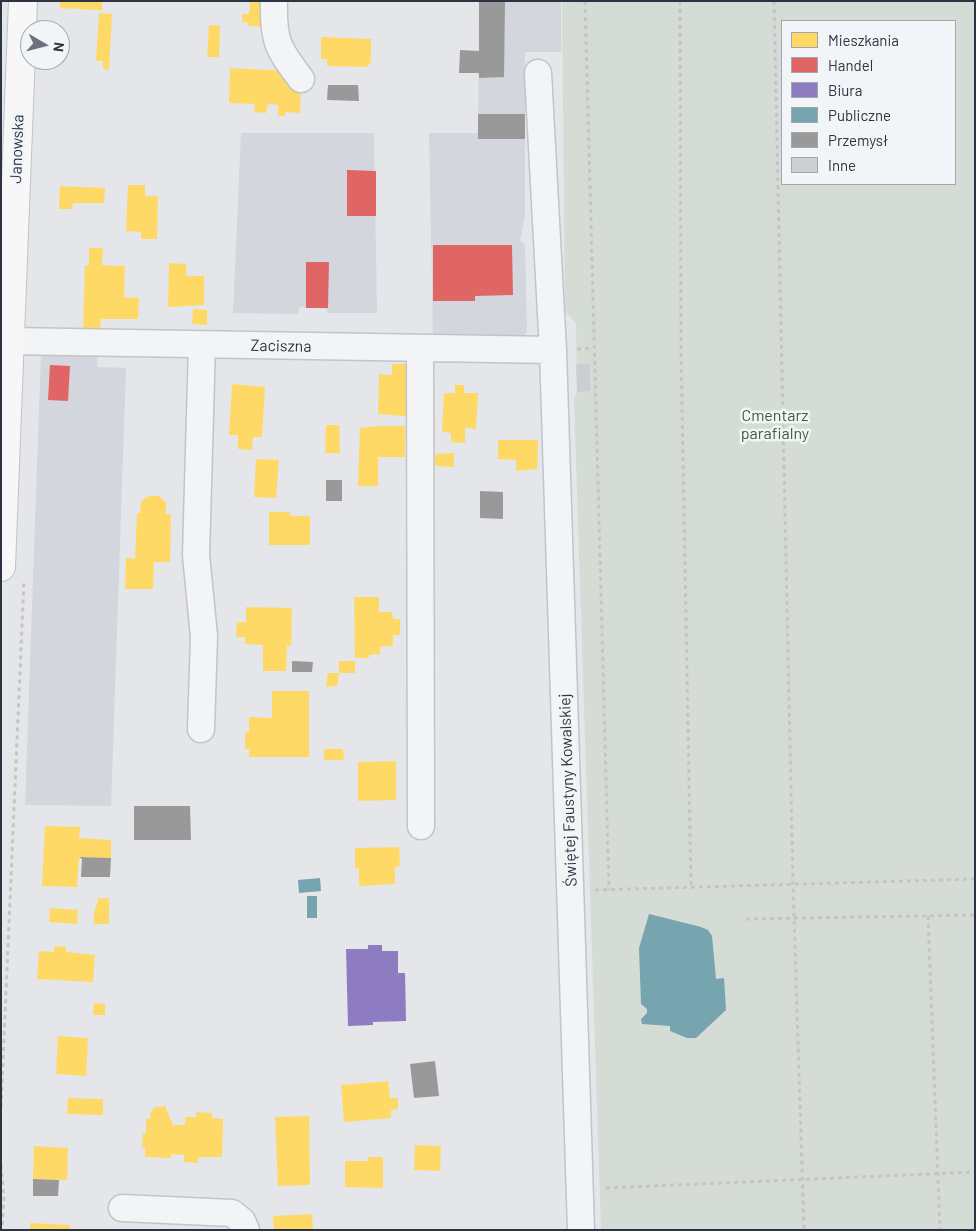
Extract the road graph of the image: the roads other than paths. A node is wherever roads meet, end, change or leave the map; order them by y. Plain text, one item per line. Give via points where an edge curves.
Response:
1 (23, 1) edge
2 (274, 1) edge
3 (538, 73) dead end
4 (301, 79) dead end
5 (7, 246) edge
6 (10, 341) junction
7 (202, 345) junction
8 (420, 348) junction
9 (553, 350) junction
10 (13, 570) edge
11 (202, 729) dead end
12 (420, 826) dead end
13 (122, 1208) dead end
14 (246, 1230) edge
15 (581, 1230) edge

1 - 5 main road, Janowska
2 - 4 street via 273,30 277,44
3 - 9 street, Świętej Faustyny Kowalskiej
5 - 6 main road, Janowska
6 - 7 street, Zaciszna
6 - 10 main road, Janowska
7 - 8 street, Zaciszna
7 - 11 street via 196,555 204,636
8 - 9 street, Zaciszna
8 - 12 street
9 - 15 street, Świętej Faustyny Kowalskiej
13 - 14 street via 232,1213 242,1221

